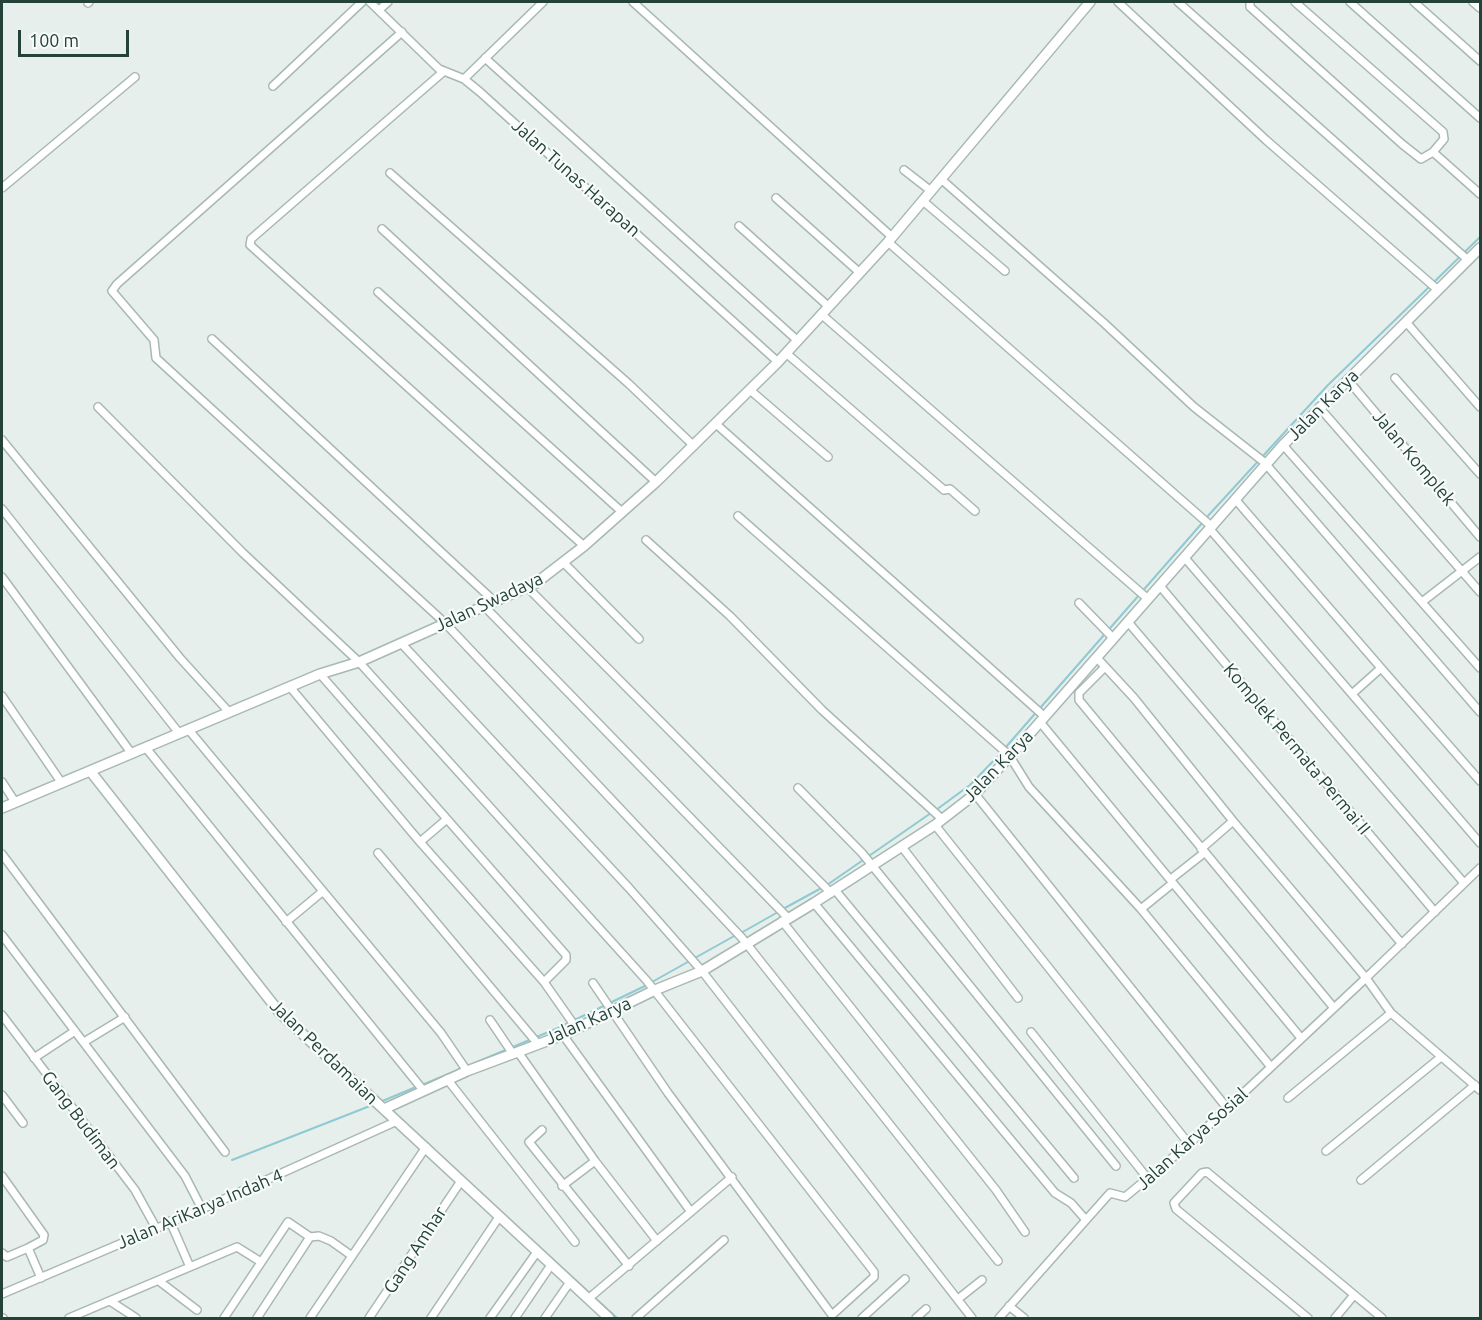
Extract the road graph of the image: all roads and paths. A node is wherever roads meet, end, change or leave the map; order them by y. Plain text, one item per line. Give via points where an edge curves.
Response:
1 (362, 2) edge
2 (370, 2) edge
3 (388, 2) edge
4 (543, 2) edge
5 (633, 2) edge
6 (1090, 2) edge
7 (1118, 2) edge
8 (1178, 2) edge
9 (1250, 2) edge
10 (1295, 2) edge
11 (1350, 2) edge
12 (1414, 2) edge
13 (1473, 2) edge
14 (1480, 8) edge
15 (379, 10) junction
16 (402, 32) junction
17 (486, 58) junction
18 (1480, 61) edge
19 (443, 72) junction
20 (135, 77) dead end
21 (464, 79) junction
22 (273, 86) dead end
23 (1480, 118) edge
24 (1433, 152) junction
25 (904, 170) dead end
26 (390, 174) dead end
27 (941, 179) junction
28 (2, 188) edge
29 (931, 191) junction
30 (1480, 194) edge
31 (776, 198) dead end
32 (922, 201) junction
33 (739, 226) dead end
34 (382, 230) dead end
35 (890, 239) junction
36 (1480, 248) edge
37 (1465, 257) junction
38 (1005, 271) dead end
39 (860, 273) junction
40 (1436, 288) junction
41 (378, 292) dead end
42 (825, 310) junction
43 (1406, 322) junction
44 (212, 339) dead end
45 (798, 341) junction
46 (786, 353) junction
47 (778, 362) junction
48 (1395, 378) dead end
49 (1348, 380) junction
50 (750, 390) junction
51 (98, 407) dead end
52 (1319, 407) junction
53 (1480, 407) edge
54 (716, 424) junction
55 (2, 440) edge
56 (1283, 445) junction
57 (694, 446) junction
58 (828, 457) dead end
59 (1264, 463) junction
60 (1480, 474) edge
61 (657, 482) junction
62 (1235, 499) junction
63 (2, 509) edge
64 (975, 511) dead end
65 (622, 512) junction
66 (738, 516) dead end
67 (1209, 526) junction
68 (1480, 537) edge
69 (646, 540) dead end
70 (584, 546) junction
71 (1480, 557) edge
72 (1185, 558) junction
73 (564, 563) junction
74 (1463, 572) junction
75 (2, 578) edge
76 (1160, 586) junction
77 (527, 587) junction
78 (1480, 592) edge
79 (1146, 598) junction
80 (1422, 602) junction
81 (1079, 603) dead end
82 (490, 604) junction
83 (1128, 622) junction
84 (445, 623) junction
85 (1112, 637) junction
86 (639, 639) dead end
87 (401, 643) junction
88 (1097, 657) junction
89 (358, 662) junction
90 (1105, 666) junction
91 (1381, 668) junction
92 (1480, 668) edge
93 (320, 674) junction
94 (290, 687) junction
95 (1352, 694) junction
96 (2, 696) edge
97 (229, 712) junction
98 (1480, 712) edge
99 (1042, 717) junction
100 (183, 731) junction
101 (146, 748) junction
102 (1006, 752) junction
103 (132, 754) junction
104 (91, 772) junction
105 (1480, 781) edge
106 (2, 782) edge
107 (61, 782) junction
108 (798, 789) dead end
109 (975, 794) junction
110 (15, 802) junction
111 (2, 808) edge
112 (447, 819) junction
113 (939, 820) junction
114 (1233, 821) junction
115 (420, 842) junction
116 (1480, 843) edge
117 (902, 847) junction
118 (1202, 851) junction
119 (378, 853) dead end
120 (2, 854) edge
121 (870, 863) junction
122 (1480, 868) edge
123 (1172, 881) junction
124 (1464, 884) junction
125 (831, 890) junction
126 (322, 892) junction
127 (814, 903) junction
128 (1142, 909) junction
129 (1434, 912) junction
130 (785, 918) junction
131 (286, 922) junction
132 (2, 935) edge
133 (745, 941) junction
134 (1402, 944) junction
135 (700, 968) junction
136 (1366, 978) junction
137 (544, 982) junction
138 (593, 983) dead end
139 (651, 986) junction
140 (1018, 998) dead end
141 (610, 1006) junction
142 (1334, 1008) junction
143 (1391, 1013) junction
144 (2, 1015) edge
145 (125, 1017) junction
146 (490, 1020) dead end
147 (576, 1027) junction
148 (75, 1031) junction
149 (1031, 1032) dead end
150 (563, 1035) junction
151 (1301, 1038) junction
152 (536, 1040) junction
153 (84, 1042) junction
154 (515, 1053) junction
155 (1441, 1057) junction
156 (34, 1058) junction
157 (465, 1067) junction
158 (1271, 1067) junction
159 (447, 1079) junction
160 (421, 1086) junction
161 (1478, 1088) edge
162 (2, 1095) edge
163 (1287, 1098) dead end
164 (386, 1108) junction
165 (1227, 1108) junction
166 (397, 1121) junction
167 (23, 1123) dead end
168 (542, 1130) dead end
169 (1189, 1144) junction
170 (426, 1148) junction
171 (1326, 1151) dead end
172 (225, 1152) dead end
173 (595, 1161) junction
174 (1116, 1166) dead end
175 (2, 1176) edge
176 (732, 1177) junction
177 (1074, 1178) dead end
178 (1148, 1179) junction
179 (1361, 1180) dead end
180 (460, 1181) junction
181 (562, 1186) junction
182 (202, 1209) junction
183 (691, 1212) junction
184 (499, 1217) junction
185 (1086, 1220) junction
186 (171, 1221) junction
187 (156, 1228) junction
188 (1025, 1232) dead end
189 (310, 1237) junction
190 (724, 1240) dead end
191 (657, 1241) junction
192 (575, 1242) dead end
193 (28, 1248) junction
194 (537, 1252) junction
195 (2, 1253) edge
196 (352, 1256) junction
197 (998, 1261) dead end
198 (261, 1262) junction
199 (551, 1265) junction
200 (629, 1266) junction
201 (190, 1267) junction
202 (41, 1278) junction
203 (905, 1279) dead end
204 (982, 1280) dead end
205 (159, 1281) junction
206 (570, 1282) junction
207 (2, 1294) edge
208 (1354, 1295) junction
209 (588, 1299) junction
210 (958, 1299) junction
211 (110, 1301) junction
212 (1009, 1306) junction
213 (196, 1310) dead end
214 (926, 1310) dead end
215 (834, 1317) edge
216 (968, 1317) edge
217 (69, 1318) edge
218 (136, 1318) edge
219 (224, 1318) edge
220 (257, 1318) edge
221 (309, 1318) edge
222 (369, 1318) edge
223 (431, 1318) edge
224 (490, 1318) edge
225 (515, 1318) edge
226 (545, 1318) edge
227 (609, 1318) edge
228 (636, 1318) edge
229 (862, 1318) edge
230 (916, 1318) edge
231 (999, 1318) edge
232 (1024, 1318) edge
233 (1308, 1318) edge
234 (1335, 1318) edge
235 (1382, 1318) edge

1 - 22 street
2 - 15 street, Jalan Tunas Harapan
3 - 15 street
4 - 17 street
5 - 35 street
6 - 27 street, Jalan Swadaya
7 - 40 street via 1266,140
8 - 37 street
9 - 24 street via 1250,7 1402,144 1421,159
10 - 24 street via 1443,132 1444,139
11 - 23 street
12 - 18 street
13 - 14 street
15 - 16 street, Jalan Tunas Harapan
16 - 19 street, Jalan Tunas Harapan
16 - 84 street via 111,290 154,340 156,358
17 - 21 street
17 - 45 street
19 - 21 street, Jalan Tunas Harapan
19 - 70 street via 251,239 250,245
20 - 28 street
21 - 47 street, Jalan Tunas Harapan
24 - 30 street
25 - 29 street
26 - 57 street
27 - 29 street, Jalan Swadaya
27 - 59 street via 1194,407
29 - 32 street, Jalan Swadaya
31 - 39 street
32 - 35 street, Jalan Swadaya
32 - 38 street
33 - 42 street
34 - 61 street
35 - 39 street, Jalan Swadaya
35 - 67 street
36 - 37 street, Jalan Karya
37 - 40 street, Jalan Karya
39 - 42 street, Jalan Swadaya
40 - 43 street, Jalan Karya
41 - 65 street
42 - 45 street, Jalan Swadaya
42 - 79 street
43 - 49 street, Jalan Karya
43 - 53 street
44 - 82 street
45 - 46 street, Jalan Swadaya
46 - 47 street, Jalan Swadaya
46 - 64 street via 912,464 944,490 952,490
47 - 50 street, Jalan Swadaya
48 - 60 street
49 - 52 street, Jalan Karya
49 - 68 street, Jalan Komplek
50 - 54 street, Jalan Swadaya
50 - 58 street
51 - 89 street
52 - 56 street, Jalan Karya
52 - 74 street
54 - 57 street, Jalan Swadaya
54 - 99 street via 1035,706
55 - 97 street via 180,658
56 - 59 street, Jalan Karya
56 - 80 street
57 - 61 street, Jalan Swadaya
59 - 62 street, Jalan Karya
59 - 98 street
61 - 65 street, Jalan Swadaya
62 - 67 street, Jalan Karya
62 - 91 street
63 - 100 street
65 - 70 street, Jalan Swadaya
66 - 102 street
67 - 72 street, Jalan Karya
67 - 95 street
69 - 113 street via 730,616 822,710
70 - 73 street, Jalan Swadaya
71 - 74 street
72 - 76 street, Jalan Karya
72 - 124 street
73 - 77 street, Jalan Swadaya
73 - 86 street
74 - 78 street
74 - 80 street
75 - 103 street
76 - 79 street, Jalan Karya
76 - 129 street, Komplek Permata Permai II
77 - 82 street, Jalan Swadaya
77 - 125 street
79 - 83 street, Jalan Karya
80 - 92 street
81 - 85 street
82 - 84 street, Jalan Swadaya
82 - 130 street
83 - 85 street, Jalan Karya
83 - 134 street
84 - 87 street, Jalan Swadaya
84 - 133 street
85 - 88 street, Jalan Karya
87 - 89 street, Jalan Swadaya
87 - 135 street
88 - 90 street
88 - 99 street, Jalan Karya
89 - 93 street, Jalan Swadaya
89 - 139 street
90 - 114 street
90 - 118 street via 1079,693 1078,700
91 - 95 street
91 - 105 street
93 - 94 street, Jalan Swadaya
93 - 112 street
94 - 97 street, Jalan Swadaya
94 - 115 street
95 - 116 street
96 - 107 street
97 - 100 street, Jalan Swadaya
99 - 102 street, Jalan Karya
99 - 123 street
100 - 101 street, Jalan Swadaya
100 - 126 street
101 - 103 street, Jalan Swadaya
101 - 131 street
102 - 109 street, Jalan Karya
102 - 128 street via 1029,787
103 - 104 street, Jalan Swadaya
104 - 107 street
104 - 164 street, Jalan Perdamaian via 270,1002 310,1043
106 - 110 street
107 - 110 street
108 - 121 street
109 - 113 street, Jalan Karya
109 - 165 street
110 - 111 street
112 - 115 street
112 - 137 street via 566,955 566,960
113 - 117 street, Jalan Karya
113 - 169 street
114 - 118 street
114 - 136 street
115 - 137 street
117 - 121 street, Jalan Karya
117 - 140 street
118 - 123 street
118 - 142 street
119 - 152 street
120 - 145 street
121 - 125 street, Jalan Karya
121 - 174 street
122 - 124 street, Jalan Karya Sosial
123 - 128 street
123 - 151 street
124 - 129 street, Jalan Karya Sosial
125 - 127 street, Jalan Karya
125 - 177 street
126 - 131 street
126 - 157 street
127 - 130 street, Jalan Karya
127 - 185 street via 1055,1193
128 - 158 street
129 - 134 street, Jalan Karya Sosial
130 - 133 street, Jalan Karya
130 - 188 street
131 - 160 street
132 - 148 street
133 - 135 street, Jalan Karya
133 - 197 street
134 - 136 street, Jalan Karya Sosial
135 - 139 street, Jalan Karya
135 - 210 street
136 - 142 street, Jalan Karya Sosial
136 - 143 street
137 - 147 street
138 - 141 street
139 - 141 street, Jalan Karya
139 - 215 street via 874,1272 874,1277
141 - 147 street, Jalan Karya
141 - 176 street via 668,1093
142 - 151 street, Jalan Karya Sosial
143 - 155 street
143 - 163 street
144 - 156 street, Gang Budiman
145 - 153 street
145 - 172 street
146 - 154 street
147 - 150 street, Jalan Karya
148 - 153 street
148 - 156 street
149 - 178 street
150 - 152 street, Jalan Karya
150 - 183 street
151 - 158 street, Jalan Karya Sosial
152 - 154 street, Jalan Karya
153 - 182 street via 185,1176
154 - 157 street, Jalan Karya
154 - 173 street
155 - 161 street
155 - 171 street
156 - 187 street, Gang Budiman via 135,1190
157 - 159 street, Jalan Karya
158 - 165 street, Jalan Karya Sosial
159 - 160 street, Jalan Karya
159 - 192 street
160 - 164 street, Jalan Karya
161 - 179 street
162 - 167 street
164 - 166 street, Jalan Perdamaian
165 - 169 street, Jalan Karya Sosial
166 - 170 street, Jalan Perdamaian
166 - 182 street, Jalan AriKarya Indah 4
168 - 181 street via 528,1142
169 - 178 street, Jalan Karya Sosial
170 - 180 street, Jalan Perdamaian
170 - 196 street
173 - 181 street
173 - 191 street
175 - 193 street via 44,1234 43,1240
176 - 183 street
176 - 215 street
178 - 185 street, Jalan Karya Sosial via 1125,1197 1110,1193
180 - 184 street, Jalan Perdamaian
180 - 222 street, Gang Amhar
181 - 200 street
182 - 186 street, Jalan AriKarya Indah 4
183 - 191 street
184 - 194 street, Jalan Perdamaian
184 - 223 street
185 - 212 street, Jalan Karya Sosial
186 - 187 street, Jalan AriKarya Indah 4
186 - 201 street
187 - 202 street, Jalan AriKarya Indah 4
189 - 196 street via 324,1237
189 - 198 street via 288,1222
189 - 220 street
190 - 228 street
191 - 200 street
193 - 195 street via 7,1257
193 - 202 street
194 - 199 street, Jalan Perdamaian
194 - 224 street
196 - 221 street
198 - 201 street via 239,1247
198 - 219 street
199 - 206 street, Jalan Perdamaian
199 - 225 street
200 - 209 street
201 - 205 street
202 - 207 street, Jalan AriKarya Indah 4
203 - 229 street
204 - 210 street
205 - 211 street
205 - 213 street
206 - 209 street, Jalan Perdamaian
206 - 226 street
208 - 233 street via 1207,1172 1202,1173 1174,1203 1176,1209
208 - 234 street
208 - 235 street
209 - 227 street, Jalan Perdamaian
210 - 216 street
211 - 217 street
211 - 218 street
212 - 231 street, Jalan Karya Sosial
212 - 232 street
214 - 230 street

